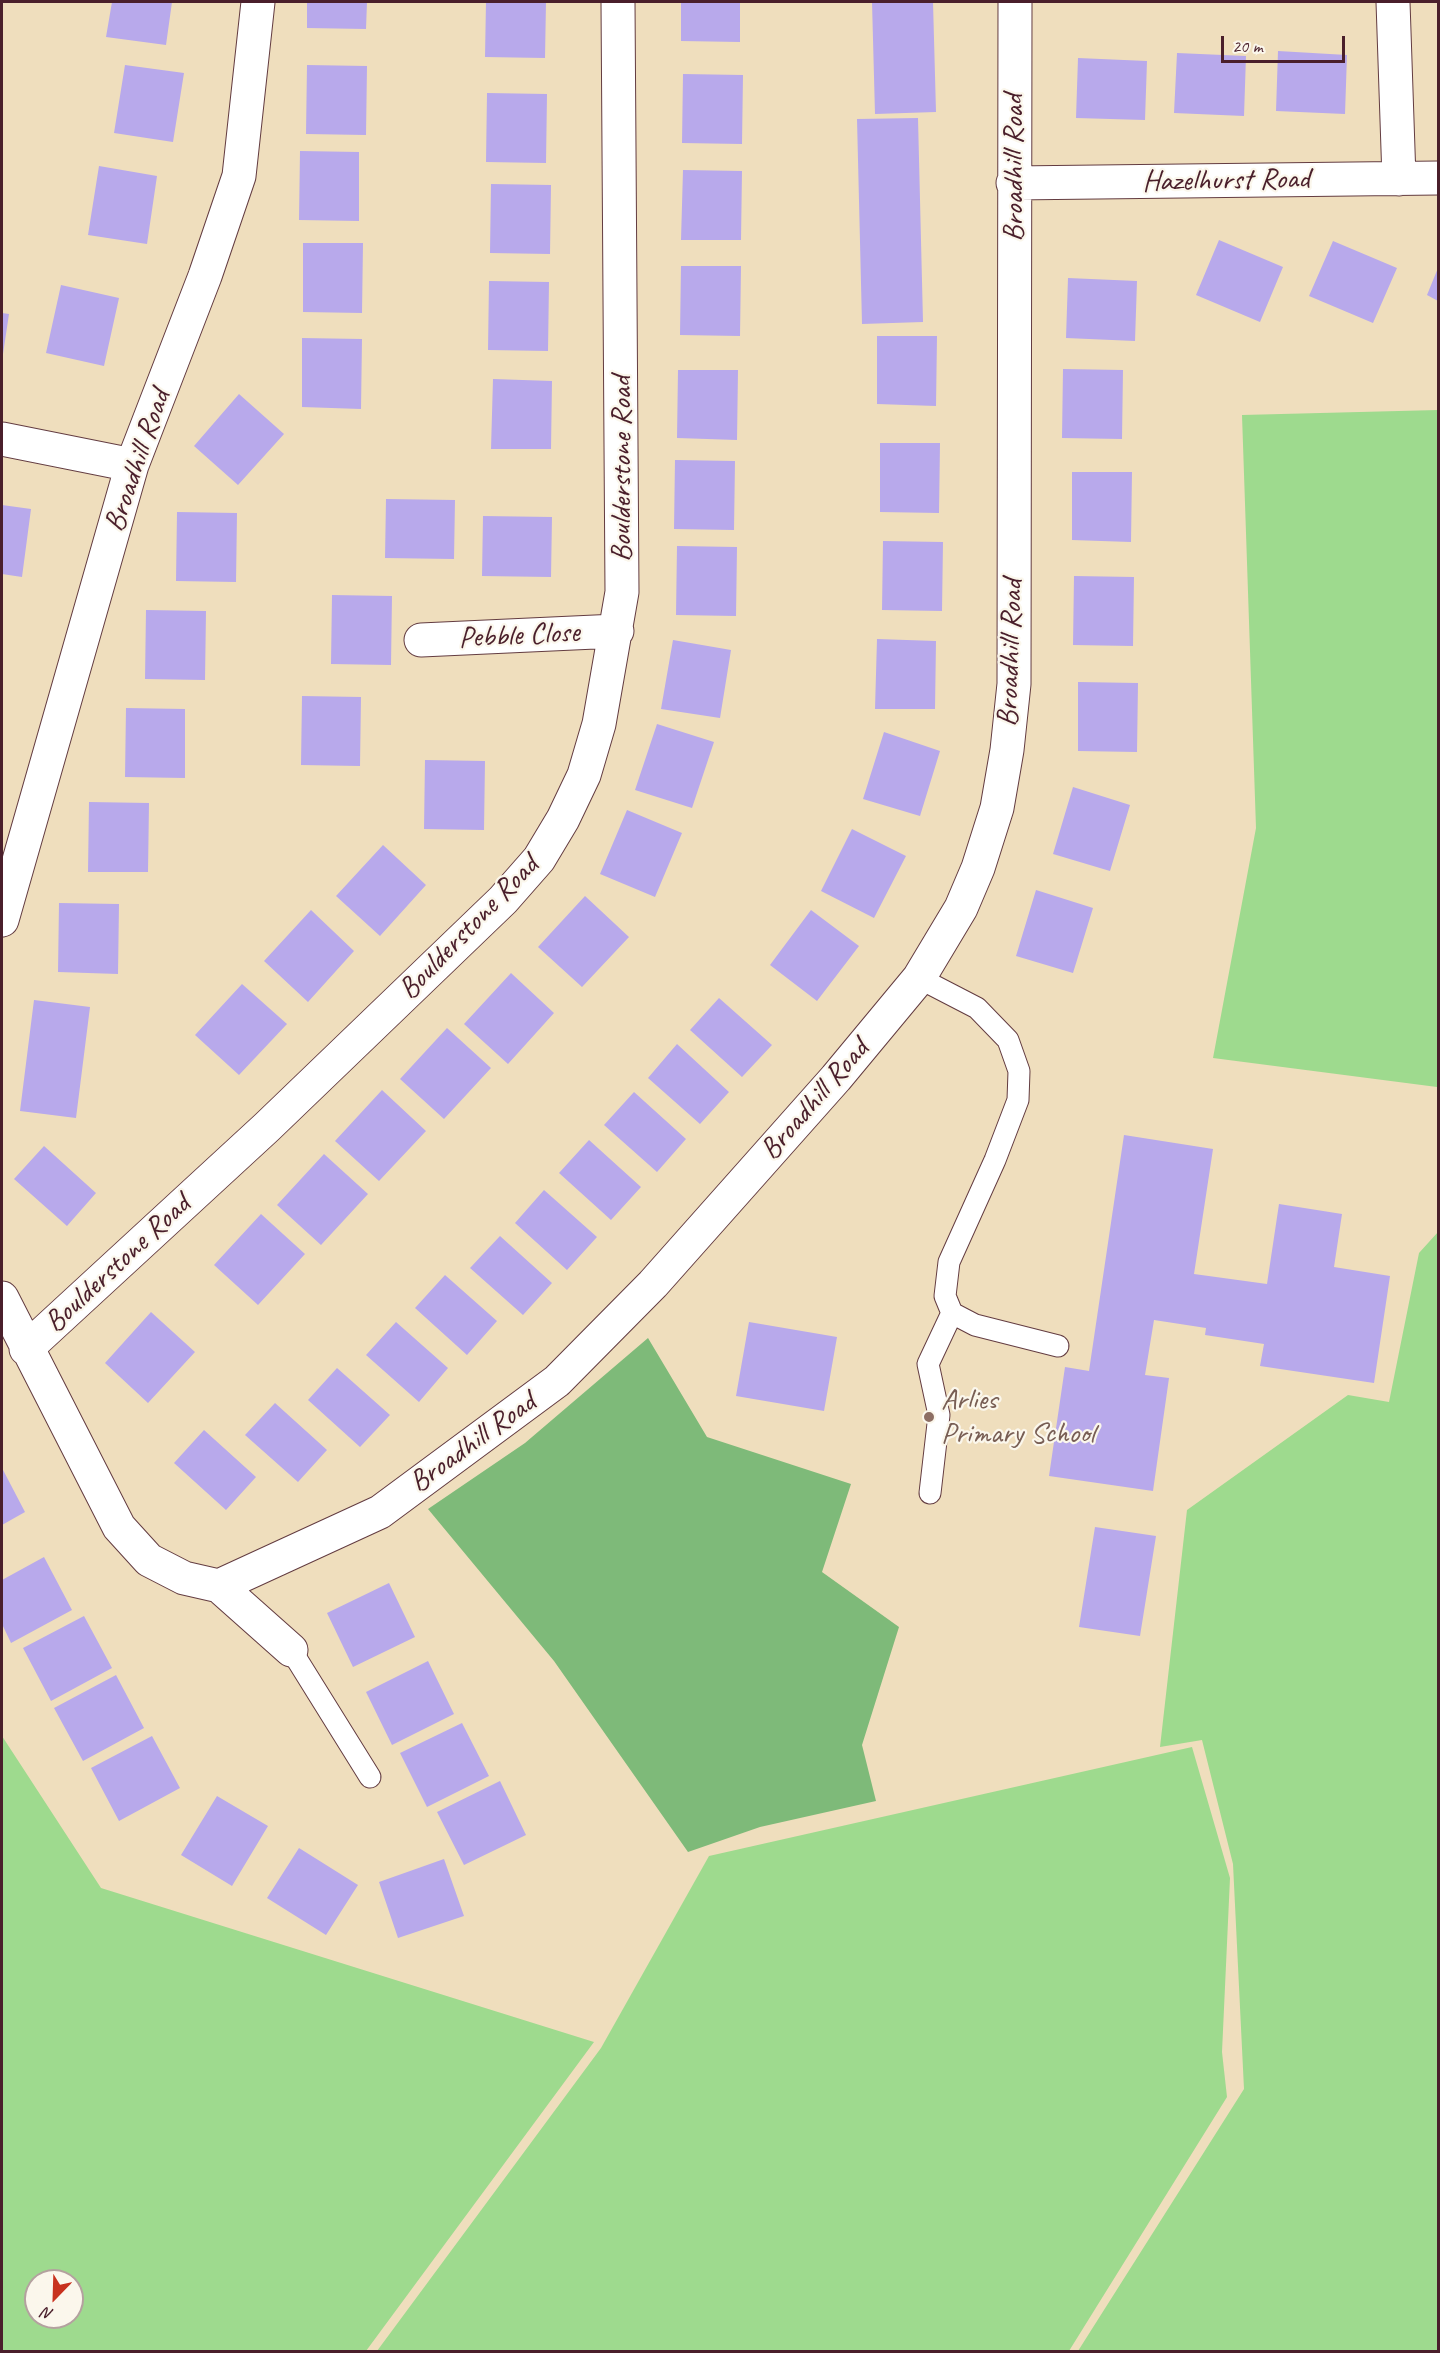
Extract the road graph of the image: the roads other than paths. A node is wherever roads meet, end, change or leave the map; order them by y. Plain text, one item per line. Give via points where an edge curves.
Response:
1 (258, 2) edge
2 (618, 2) edge
3 (1015, 2) edge
4 (1392, 2) edge
5 (1399, 178) junction
6 (1438, 178) edge
7 (1013, 183) junction
8 (2, 439) edge
9 (132, 465) junction
10 (617, 631) junction
11 (421, 640) dead end
12 (10, 859) edge
13 (2, 920) edge
14 (919, 978) junction
15 (2, 1298) edge
16 (952, 1313) junction
17 (1058, 1346) dead end
18 (26, 1349) junction
19 (930, 1493) dead end
20 (219, 1586) junction
21 (291, 1650) joint
22 (370, 1777) dead end

1 - 9 street, Broadhill Road via 239,176 206,276
2 - 10 street, Boulderstone Road via 622,592
3 - 7 street, Broadhill Road
4 - 5 street
5 - 6 street, Hazelhurst Road
5 - 7 street, Hazelhurst Road
7 - 14 street, Broadhill Road via 1014,684 1007,750 997,808 978,868 960,908
8 - 9 street
9 - 12 street, Broadhill Road
10 - 11 street, Pebble Close
10 - 18 street, Boulderstone Road via 599,724 584,775 539,859 503,900 267,1127
12 - 13 street, Broadhill Road
14 - 16 lane via 977,1008 1008,1040 1019,1071 1018,1100 949,1262 945,1296
14 - 20 street, Broadhill Road via 653,1284 557,1381 380,1512
15 - 18 street
16 - 17 lane via 975,1325
16 - 19 lane via 928,1364 939,1415
18 - 20 street via 119,1527 149,1560 184,1578
20 - 21 street
21 - 22 lane

